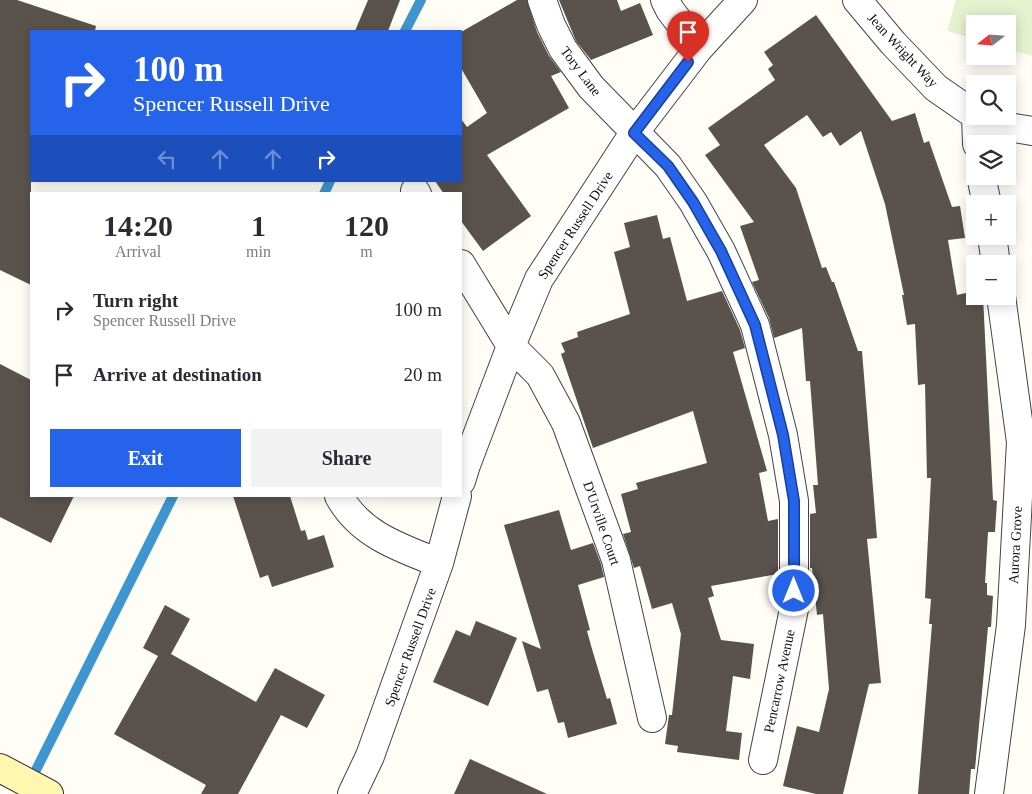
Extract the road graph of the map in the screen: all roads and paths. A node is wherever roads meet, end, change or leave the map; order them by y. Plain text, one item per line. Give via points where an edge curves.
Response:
1 (542, 0) edge
2 (665, 0) edge
3 (743, 0) edge
4 (857, 0) edge
5 (699, 48) junction
6 (966, 109) edge
7 (1004, 125) edge
8 (1032, 131) edge
9 (634, 133) junction
10 (462, 266) edge
11 (1002, 305) edge
12 (511, 346) junction
13 (462, 478) edge
14 (340, 497) edge
15 (457, 497) edge
16 (439, 563) junction
17 (652, 718) dead end
18 (763, 760) dead end
19 (0, 768) edge
20 (49, 794) edge
21 (352, 794) edge
22 (989, 794) edge

1 - 9 street, Tory Lane via 563,49 590,87
2 - 5 street
3 - 5 street, Spencer Russell Drive
4 - 6 street, Jean Wright Way via 936,88
5 - 9 street, Spencer Russell Drive
7 - 8 street, Jean Wright Way
9 - 12 street, Spencer Russell Drive via 540,279
9 - 18 street, Pencarrow Avenue via 668,166 721,251 755,325 783,435 794,501 794,609
10 - 12 street, D'Urville Court
11 - 22 street, Aurora Grove via 1021,442 1011,625
12 - 13 street, Spencer Russell Drive
12 - 17 street, D'Urville Court via 540,375 566,423 616,560
14 - 16 street via 346,510 388,543
15 - 16 street, Spencer Russell Drive
16 - 21 street, Spencer Russell Drive via 370,756
19 - 20 main road

